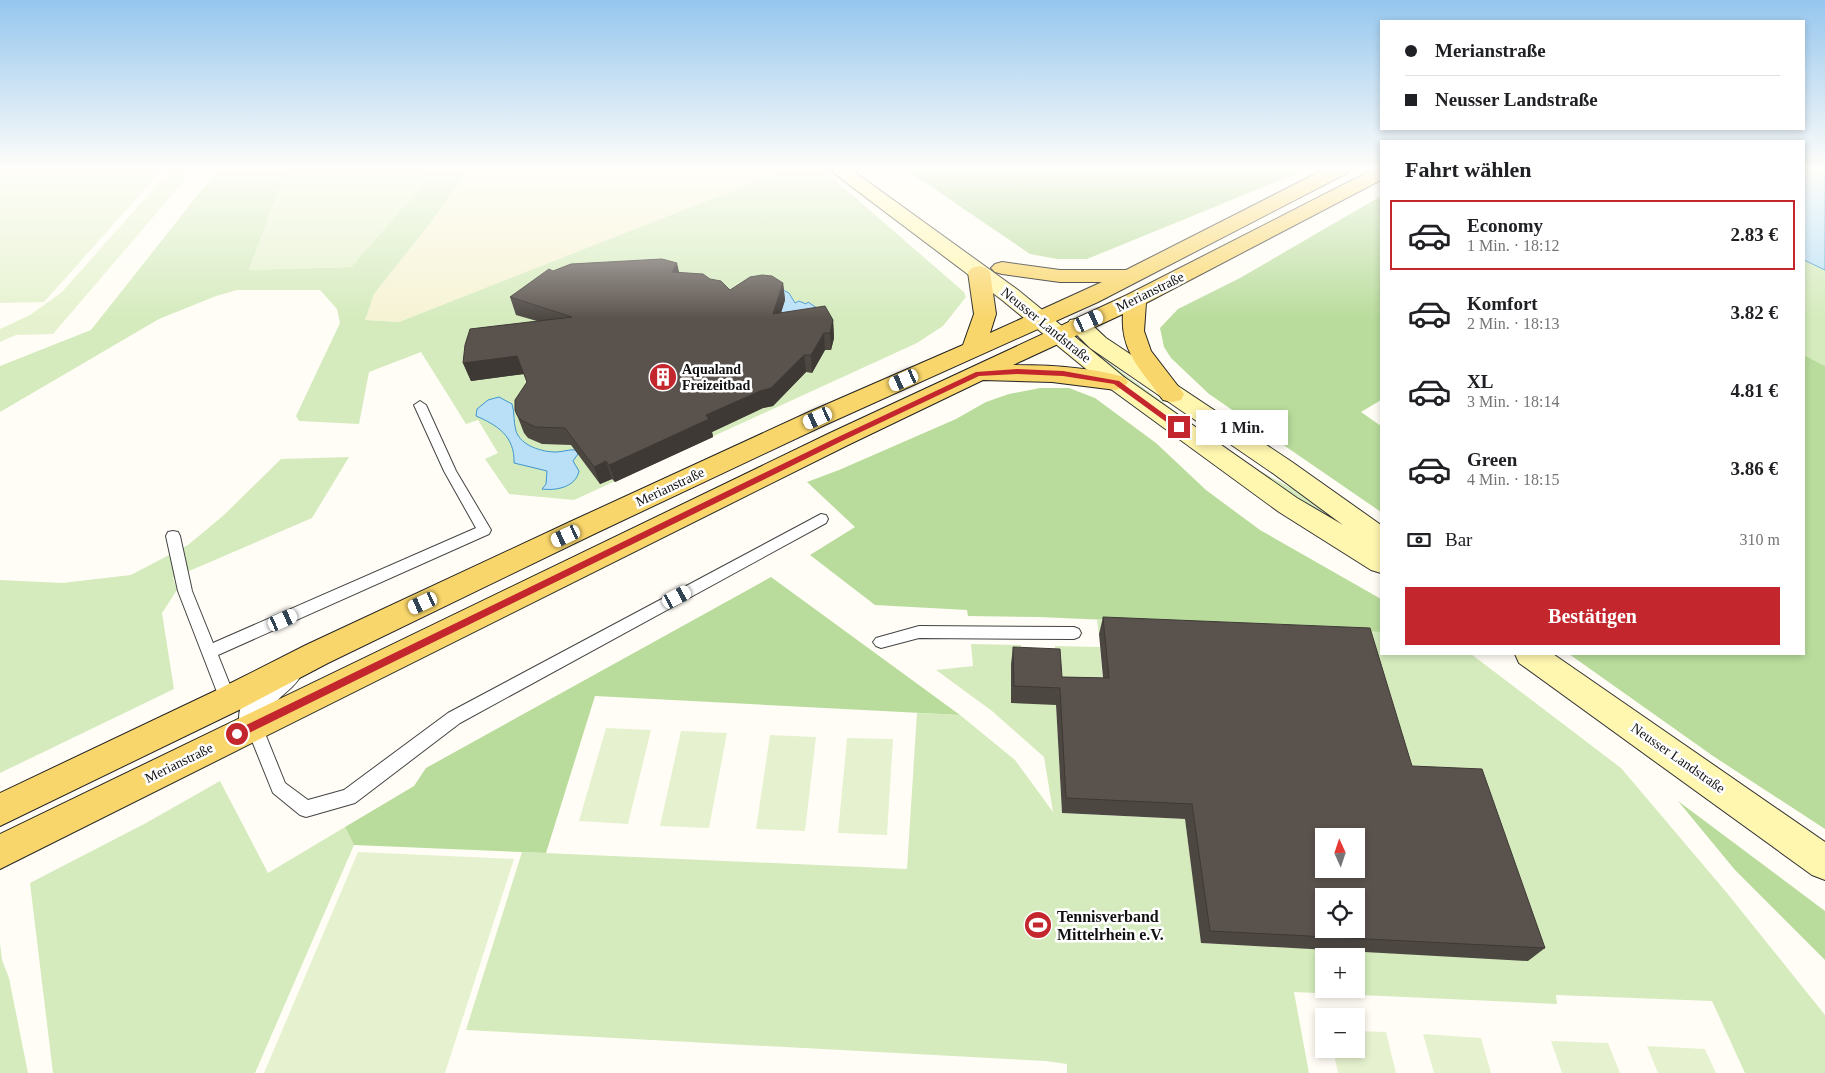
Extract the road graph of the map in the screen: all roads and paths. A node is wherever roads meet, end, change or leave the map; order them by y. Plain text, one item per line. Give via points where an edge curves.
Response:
1 (902, 218) edge
2 (934, 218) edge
3 (1243, 218) edge
4 (1294, 218) edge
5 (1002, 268) junction
6 (979, 272) junction
7 (1128, 276) junction
8 (1135, 300) junction
9 (1060, 322) junction
10 (976, 362) junction
11 (1116, 382) junction
12 (1172, 394) junction
13 (420, 405) dead end
14 (821, 519) dead end
15 (173, 536) dead end
16 (1380, 538) edge
17 (1380, 561) edge
18 (1074, 632) dead end
19 (881, 642) dead end
20 (209, 652) junction
21 (317, 654) junction
22 (1531, 655) edge
23 (228, 700) junction
24 (254, 726) junction
25 (0, 810) edge
26 (0, 852) edge
27 (1825, 863) edge

1 - 6 main road, Neusser Landstraße
2 - 5 main road, Neusser Landstraße
3 - 7 main road, Merianstraße
4 - 8 main road, Merianstraße
5 - 7 main road via 1060,276
5 - 9 main road, Neusser Landstraße
6 - 9 main road, Neusser Landstraße
6 - 10 main road via 984,314
7 - 9 main road, Merianstraße
8 - 9 main road, Merianstraße
8 - 12 main road via 1133,331 1140,352
9 - 10 main road, Merianstraße
9 - 11 main road, Neusser Landstraße
9 - 12 main road, Neusser Landstraße via 1098,343
10 - 11 main road via 1017,372 1063,374
10 - 21 main road, Merianstraße via 818,418
10 - 24 main road, Merianstraße via 830,444
11 - 17 main road, Neusser Landstraße via 1288,505
12 - 16 main road, Neusser Landstraße
13 - 20 lane via 450,471 484,530
14 - 24 lane via 454,718 349,797 306,809 279,788
15 - 20 lane via 186,591
18 - 19 lane via 919,632
20 - 23 lane
21 - 23 main road, Merianstraße
21 - 24 street via 278,680 259,699
22 - 27 main road, Neusser Landstraße
23 - 25 main road, Merianstraße
24 - 26 main road, Merianstraße

